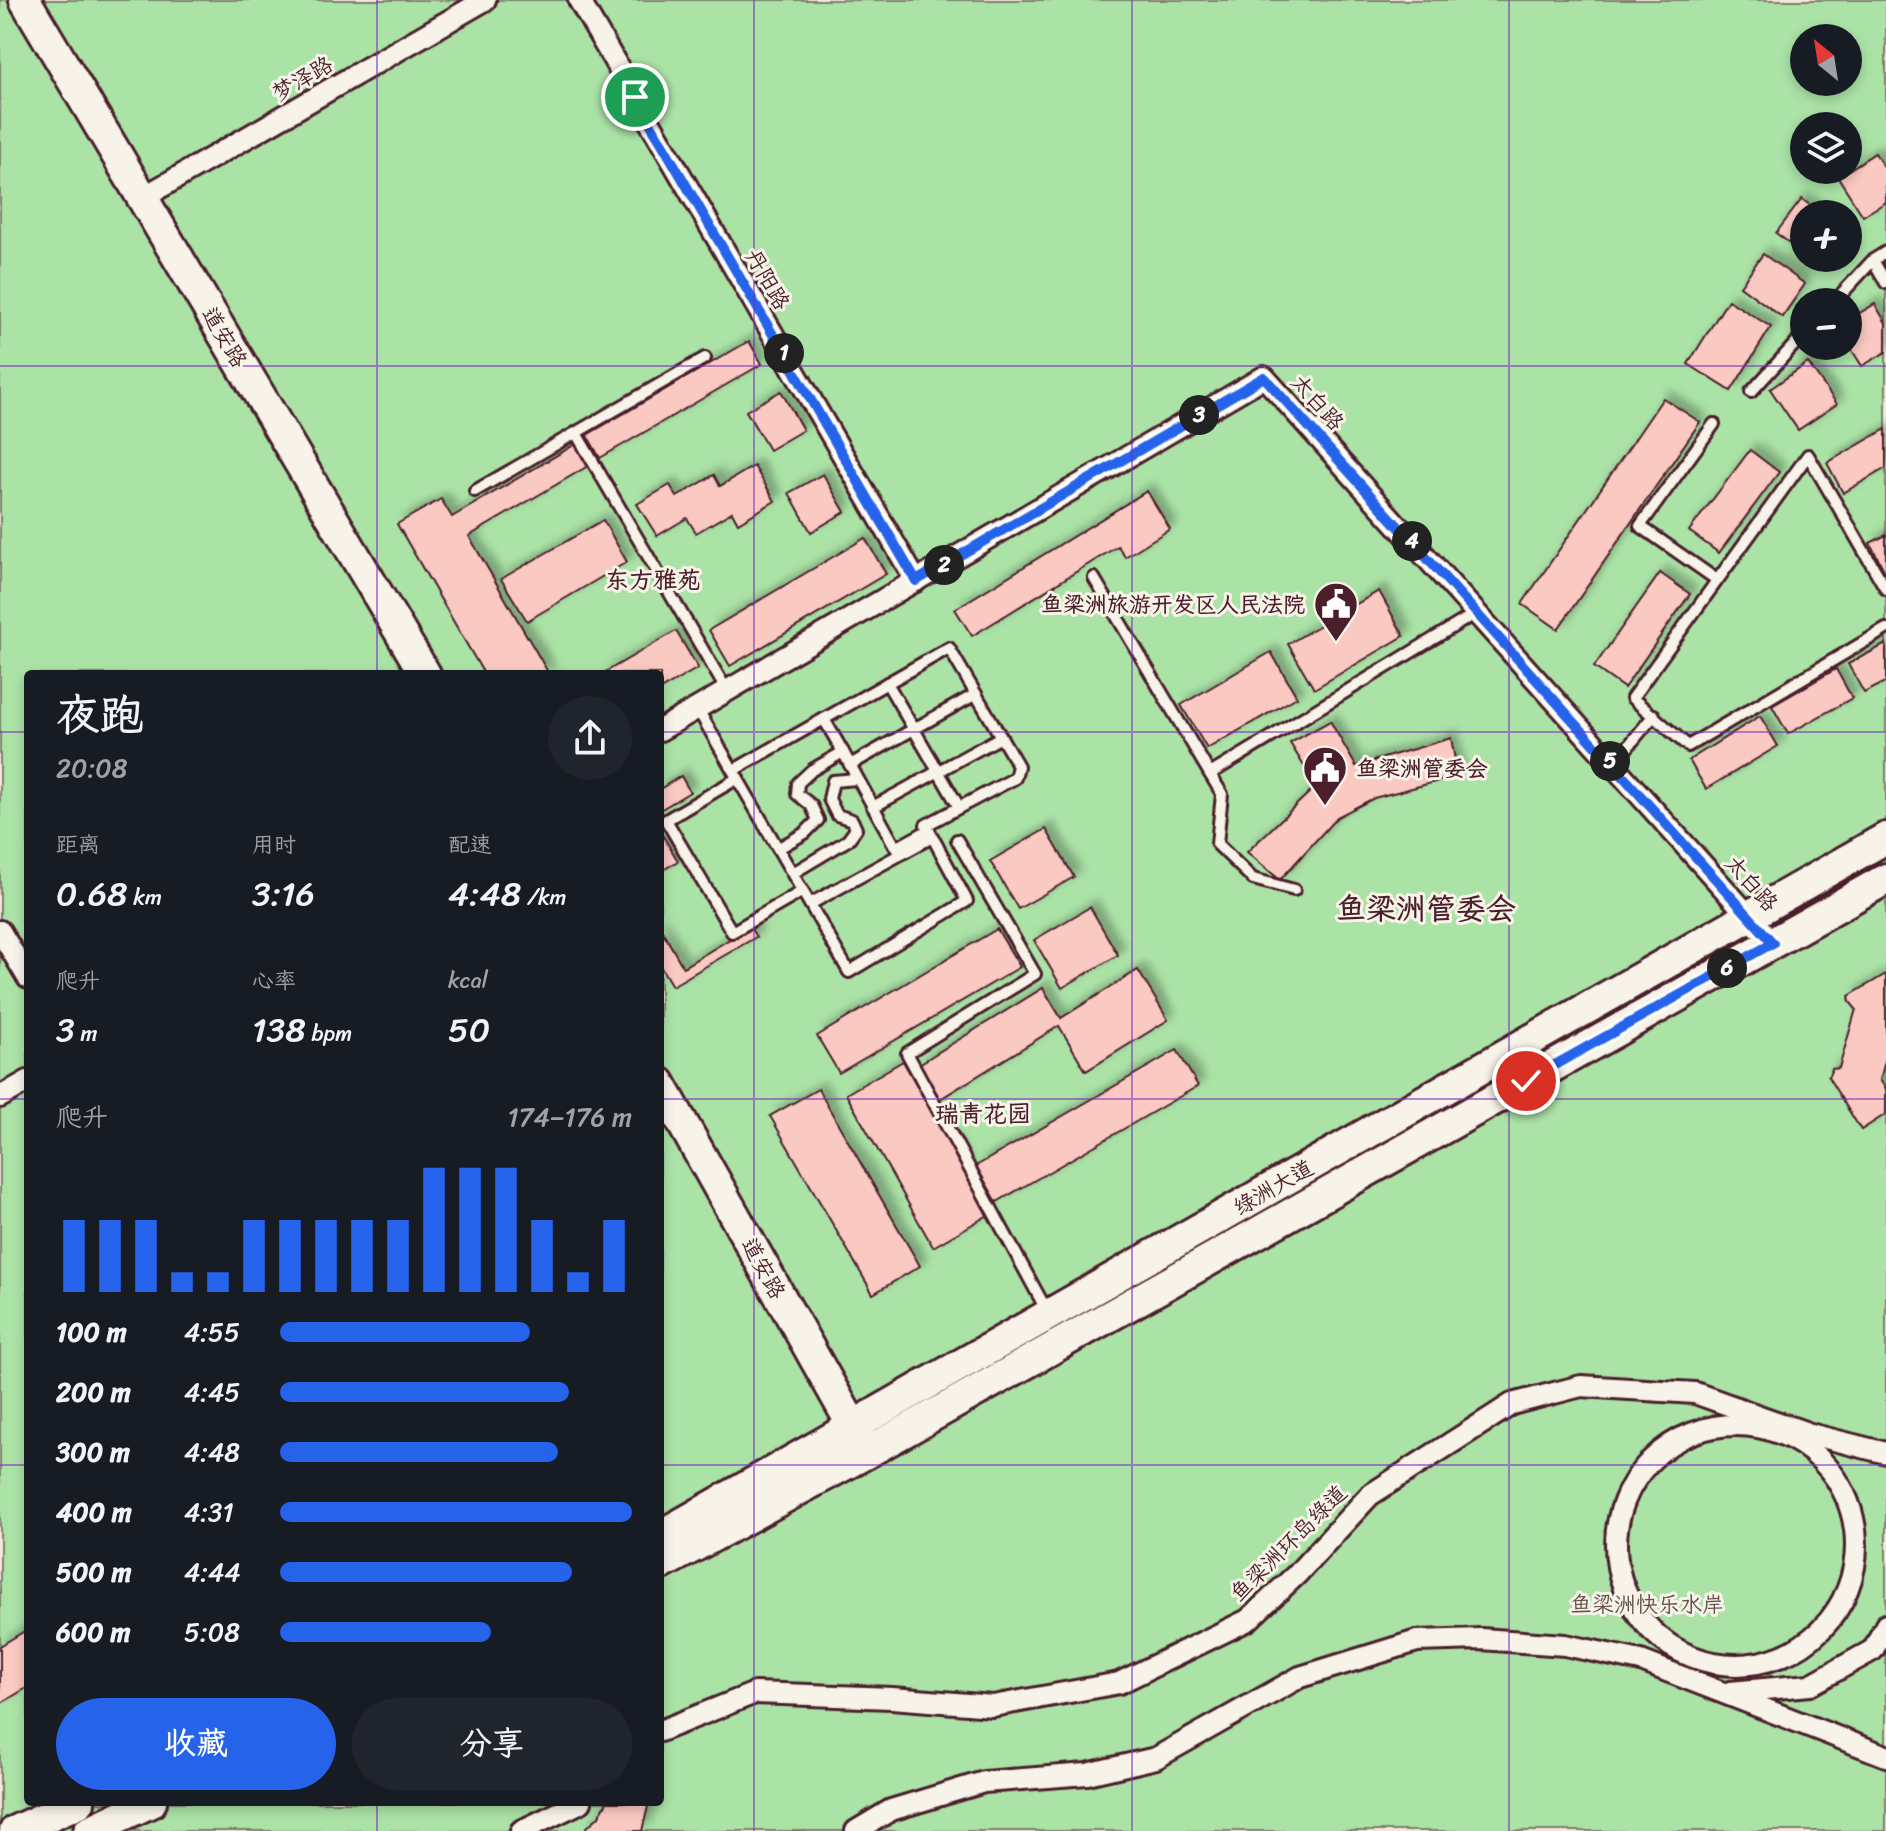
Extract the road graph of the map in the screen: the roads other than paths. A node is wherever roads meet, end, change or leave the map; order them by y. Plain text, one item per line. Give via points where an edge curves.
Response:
1 (25, 0) edge
2 (485, 0) edge
3 (579, 0) edge
4 (142, 198) junction
5 (1886, 252) edge
6 (1873, 260) junction
7 (1886, 283) edge
8 (1847, 288) edge
9 (1790, 349) edge
10 (705, 358) dead end
11 (1751, 392) dead end
12 (1714, 424) dead end
13 (576, 433) junction
14 (475, 491) dead end
15 (1094, 578) dead end
16 (1717, 580) junction
17 (916, 581) junction
18 (1886, 589) edge
19 (1476, 613) junction
20 (1886, 629) edge
21 (423, 670) edge
22 (887, 683) junction
23 (727, 691) junction
24 (976, 694) junction
25 (697, 708) junction
26 (1654, 715) junction
27 (824, 719) junction
28 (664, 728) edge
29 (914, 729) junction
30 (1001, 737) junction
31 (843, 752) junction
32 (850, 765) junction
33 (1613, 765) junction
34 (938, 771) junction
35 (736, 774) junction
36 (1210, 774) junction
37 (857, 779) junction
38 (873, 807) junction
39 (959, 807) junction
40 (930, 833) junction
41 (1886, 838) edge
42 (957, 840) dead end
43 (779, 848) junction
44 (793, 873) junction
45 (1886, 879) edge
46 (1294, 890) dead end
47 (803, 891) junction
48 (810, 904) junction
49 (1750, 917) junction
50 (0, 931) edge
51 (1773, 943) junction
52 (24, 971) edge
53 (24, 1083) edge
54 (664, 1090) edge
55 (0, 1097) edge
56 (1049, 1315) junction
57 (860, 1440) junction
58 (1886, 1453) edge
59 (664, 1534) edge
60 (664, 1562) edge
61 (1886, 1625) edge
62 (1672, 1649) junction
63 (1664, 1670) junction
64 (1722, 1692) junction
65 (664, 1729) edge
66 (1886, 1756) edge
67 (70, 1806) edge
68 (142, 1806) edge
69 (573, 1806) edge
70 (15, 1831) edge
71 (89, 1831) edge
72 (521, 1831) edge
73 (856, 1831) edge

1 - 4 main road, 道安路
2 - 4 street, 梦泽路
3 - 17 street, 丹阳路
4 - 21 main road, 道安路
5 - 6 lane
6 - 7 lane
6 - 8 lane
9 - 11 lane
10 - 13 lane
12 - 16 lane via 1640,526
13 - 14 lane
13 - 23 lane
15 - 36 lane
16 - 18 lane via 1808,455
16 - 26 lane via 1632,698
17 - 19 street, 太白路 via 1264,377
17 - 23 street, 太白路
19 - 33 street, 太白路
19 - 36 lane
20 - 26 lane via 1688,746
22 - 24 lane via 949,648
22 - 27 lane
22 - 29 lane
23 - 25 street, 太白路
24 - 29 lane
24 - 30 lane
25 - 28 street, 太白路
25 - 35 lane
26 - 33 lane
27 - 31 lane
27 - 35 lane
29 - 32 lane
29 - 34 lane
30 - 34 lane
30 - 39 lane via 1018,766 1015,778
31 - 32 lane
31 - 43 lane via 798,783 797,794 818,820
32 - 37 lane
33 - 49 street, 太白路
34 - 38 lane
34 - 39 lane
35 - 43 lane
35 - 47 lane via 666,820 732,932
36 - 46 lane via 1222,794 1217,844 1253,879
37 - 38 lane
37 - 44 lane via 833,781 829,799 837,815 852,820 856,829 848,840
38 - 40 lane via 896,848
39 - 40 lane via 926,825
40 - 48 lane
40 - 48 lane via 967,901 849,972
41 - 49 main road, 绿洲大道
42 - 56 lane via 1035,974 907,1053
43 - 44 lane
44 - 47 lane
45 - 51 main road, 绿洲大道
47 - 48 lane
49 - 51 street, 太白路
49 - 56 main road, 绿洲大道
50 - 52 street
51 - 57 main road, 绿洲大道
53 - 55 street
54 - 57 main road, 道安路
56 - 57 main road, 绿洲大道
57 - 59 main road, 绿洲大道
57 - 60 main road, 绿洲大道
58 - 65 street, 鱼梁洲环岛绿道 via 1810,1434 1695,1393 1581,1386 1499,1412 1370,1495 1248,1620 1119,1683 993,1706 755,1693
61 - 64 street via 1873,1650 1810,1685
62 - 62 street via 1710,1663 1752,1665 1791,1652 1824,1628 1847,1594 1856,1554 1853,1515 1838,1480 1813,1451 1779,1432 1741,1424 1703,1429 1668,1445 1640,1471 1621,1505 1614,1546 1621,1586 1641,1622
62 - 63 street
63 - 64 street
63 - 73 street via 1565,1645 1417,1641 1300,1677 1156,1758 1087,1774 984,1782 891,1810
64 - 66 street
67 - 70 main road
68 - 71 main road
69 - 72 street

